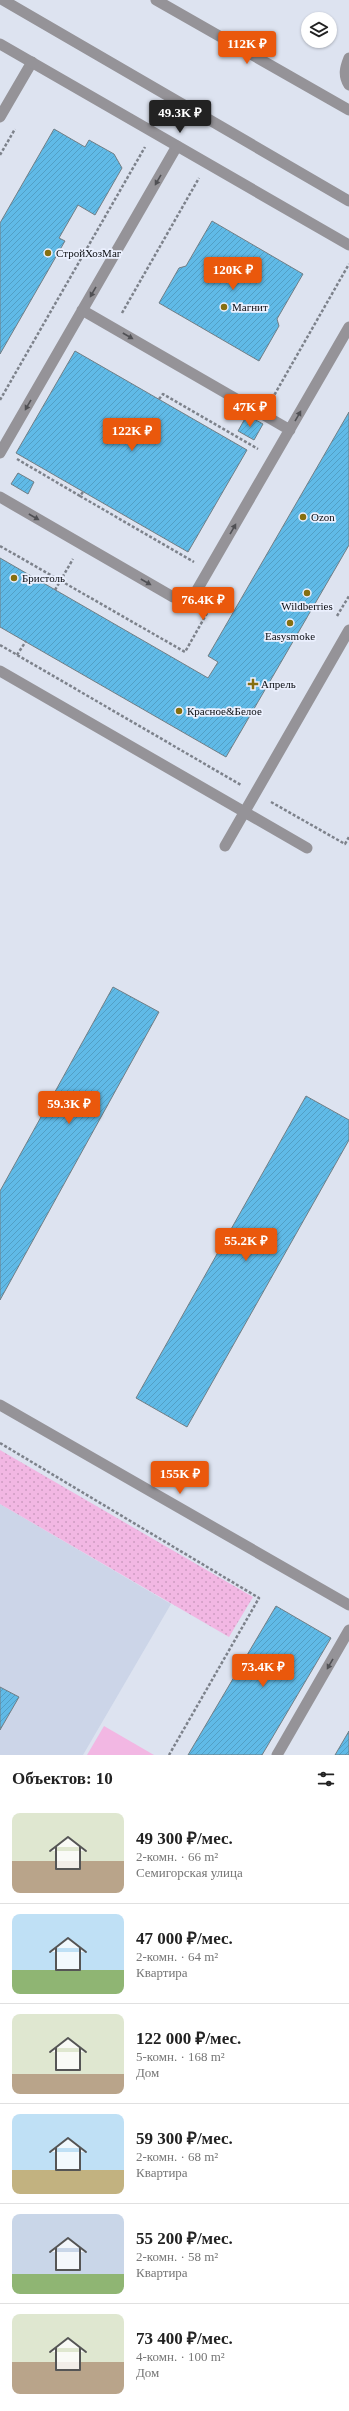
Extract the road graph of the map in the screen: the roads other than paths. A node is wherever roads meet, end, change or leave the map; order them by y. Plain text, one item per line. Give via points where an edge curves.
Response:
1 (3, 0) edge
2 (156, 0) edge
3 (0, 44) edge
4 (349, 58) edge
5 (32, 62) junction
6 (347, 82) edge
7 (349, 110) edge
8 (0, 118) edge
9 (177, 146) junction
10 (349, 201) edge
11 (349, 245) edge
12 (82, 310) junction
13 (349, 327) edge
14 (290, 430) junction
15 (1, 451) edge
16 (0, 497) edge
17 (349, 630) edge
18 (0, 671) edge
19 (244, 812) junction
20 (225, 846) dead end
21 (307, 848) dead end
22 (0, 1405) edge
23 (349, 1605) edge
24 (349, 1630) edge
25 (278, 1755) edge

1 - 10 street
2 - 7 street
3 - 5 street
4 - 6 street via 345,68
5 - 8 street
5 - 9 street
9 - 11 street
9 -> 12 street
12 -> 14 street
12 -> 15 street
14 -> 13 street
16 -> 14 street via 173,597 183,600 198,590
17 - 19 street
18 - 19 street
19 - 20 street
19 - 21 street
22 - 23 street
24 -> 25 street

